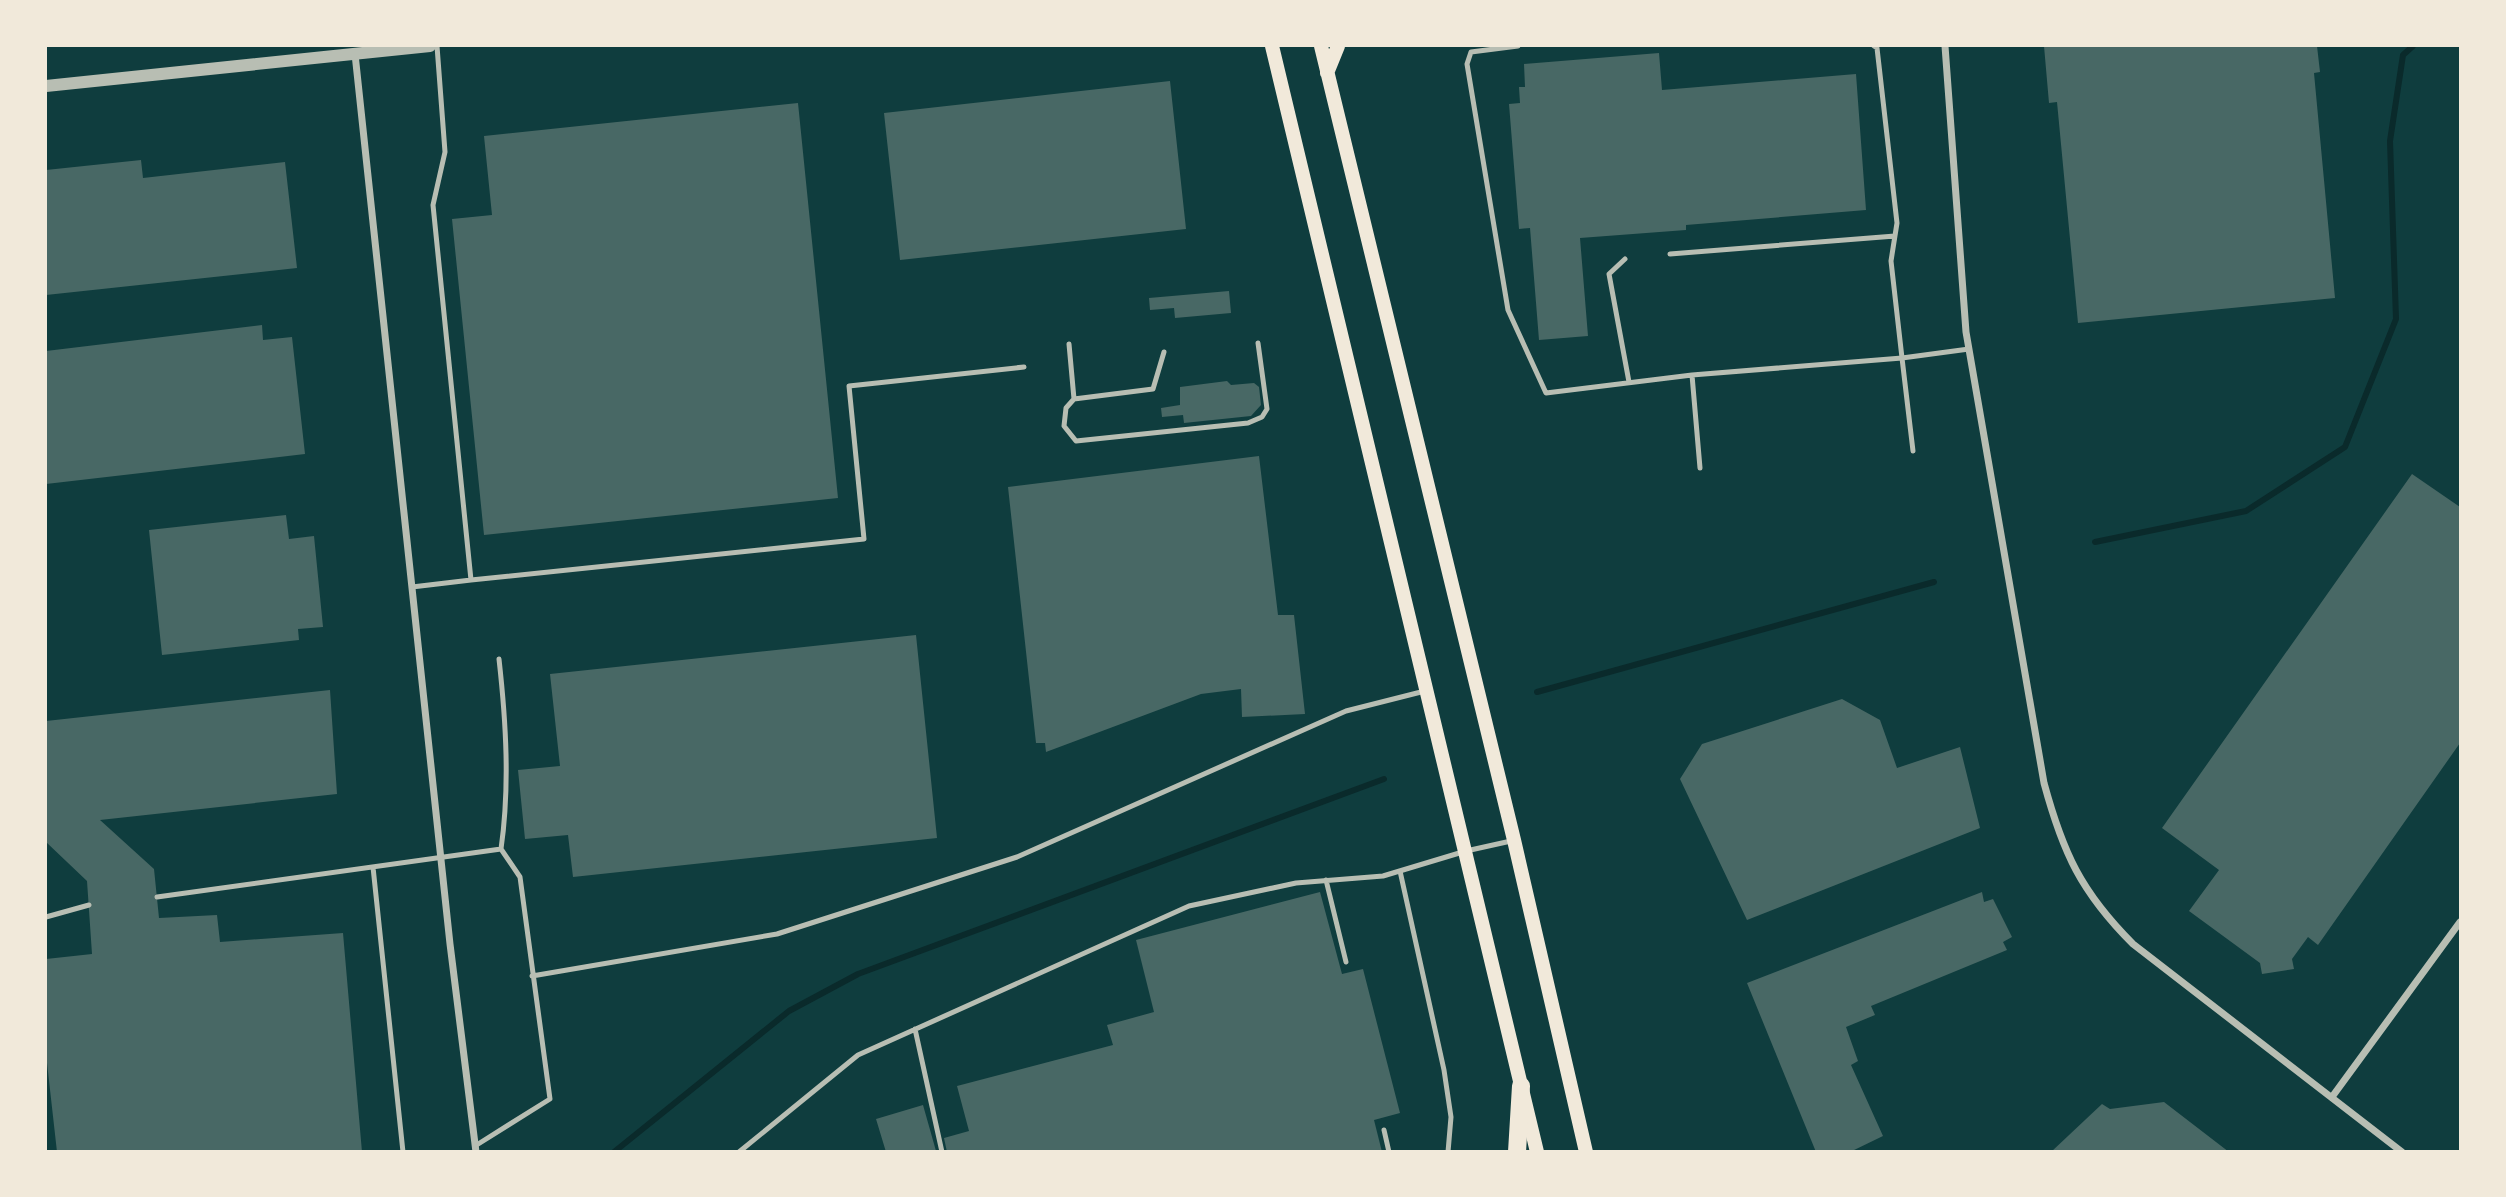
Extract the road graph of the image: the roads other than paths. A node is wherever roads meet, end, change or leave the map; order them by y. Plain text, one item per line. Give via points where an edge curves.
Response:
1 (430, 46) edge
2 (437, 46) edge
3 (1260, 46) edge
4 (1272, 46) edge
5 (1321, 46) edge
6 (1338, 46) edge
7 (1518, 46) edge
8 (1874, 46) edge
9 (1945, 46) edge
10 (355, 54) junction
11 (1327, 73) junction
12 (1281, 85) junction
13 (46, 86) edge
14 (1895, 236) junction
15 (1670, 254) dead end
16 (1625, 259) dead end
17 (1258, 343) dead end
18 (1069, 344) dead end
19 (1969, 349) junction
20 (1164, 352) dead end
21 (1902, 358) junction
22 (1024, 367) dead end
23 (1692, 375) junction
24 (1629, 382) junction
25 (1074, 399) junction
26 (1913, 451) dead end
27 (1700, 468) dead end
28 (471, 580) junction
29 (412, 587) junction
30 (499, 659) dead end
31 (1428, 690) junction
32 (1514, 840) junction
33 (501, 849) junction
34 (1466, 851) junction
35 (441, 857) junction
36 (373, 867) junction
37 (1401, 871) junction
38 (1326, 880) junction
39 (157, 897) dead end
40 (89, 905) dead end
41 (46, 917) edge
42 (2460, 922) edge
43 (1346, 962) dead end
44 (532, 976) junction
45 (915, 1029) junction
46 (1521, 1086) junction
47 (2332, 1097) junction
48 (1384, 1130) dead end
49 (475, 1149) edge
50 (403, 1152) edge
51 (739, 1152) edge
52 (942, 1152) edge
53 (1389, 1152) edge
54 (1448, 1152) edge
55 (1517, 1152) edge
56 (1537, 1152) edge
57 (1586, 1152) edge
58 (2402, 1152) edge

1 - 10 street
2 - 28 lane via 445,152 433,205
3 - 12 main road
4 - 12 main road
5 - 11 main road
6 - 11 main road
7 - 24 lane via 1471,52 1467,64 1508,310 1546,393
8 - 14 lane
9 - 19 street
10 - 13 street
10 - 29 street
11 - 32 main road
12 - 31 main road
14 - 15 lane
14 - 21 lane via 1891,261
16 - 24 lane via 1609,274
17 - 25 lane via 1267,409 1248,423 1076,441 1064,426 1066,408
18 - 25 lane
19 - 21 lane
19 - 47 street via 2044,783 2071,863 2101,912 2133,944
20 - 25 lane via 1153,389
21 - 23 lane
21 - 26 lane
22 - 28 lane via 849,386 864,539
23 - 24 lane
23 - 27 lane
28 - 29 lane
29 - 35 street
30 - 33 lane via 506,724
31 - 34 main road
31 - 44 lane via 1346,711 1017,857 777,934
32 - 34 lane
32 - 57 main road
33 - 35 lane
33 - 44 lane via 520,877
34 - 37 lane
34 - 46 main road
35 - 36 lane
35 - 49 street
36 - 39 lane
36 - 50 lane
37 - 38 lane
37 - 54 lane via 1444,1070 1451,1117
38 - 43 lane
38 - 45 lane via 1189,906
40 - 41 lane
42 - 47 street
44 - 49 lane via 550,1099
45 - 51 lane via 858,1055
45 - 52 lane
46 - 55 highway
46 - 56 main road
47 - 58 street
48 - 53 lane

